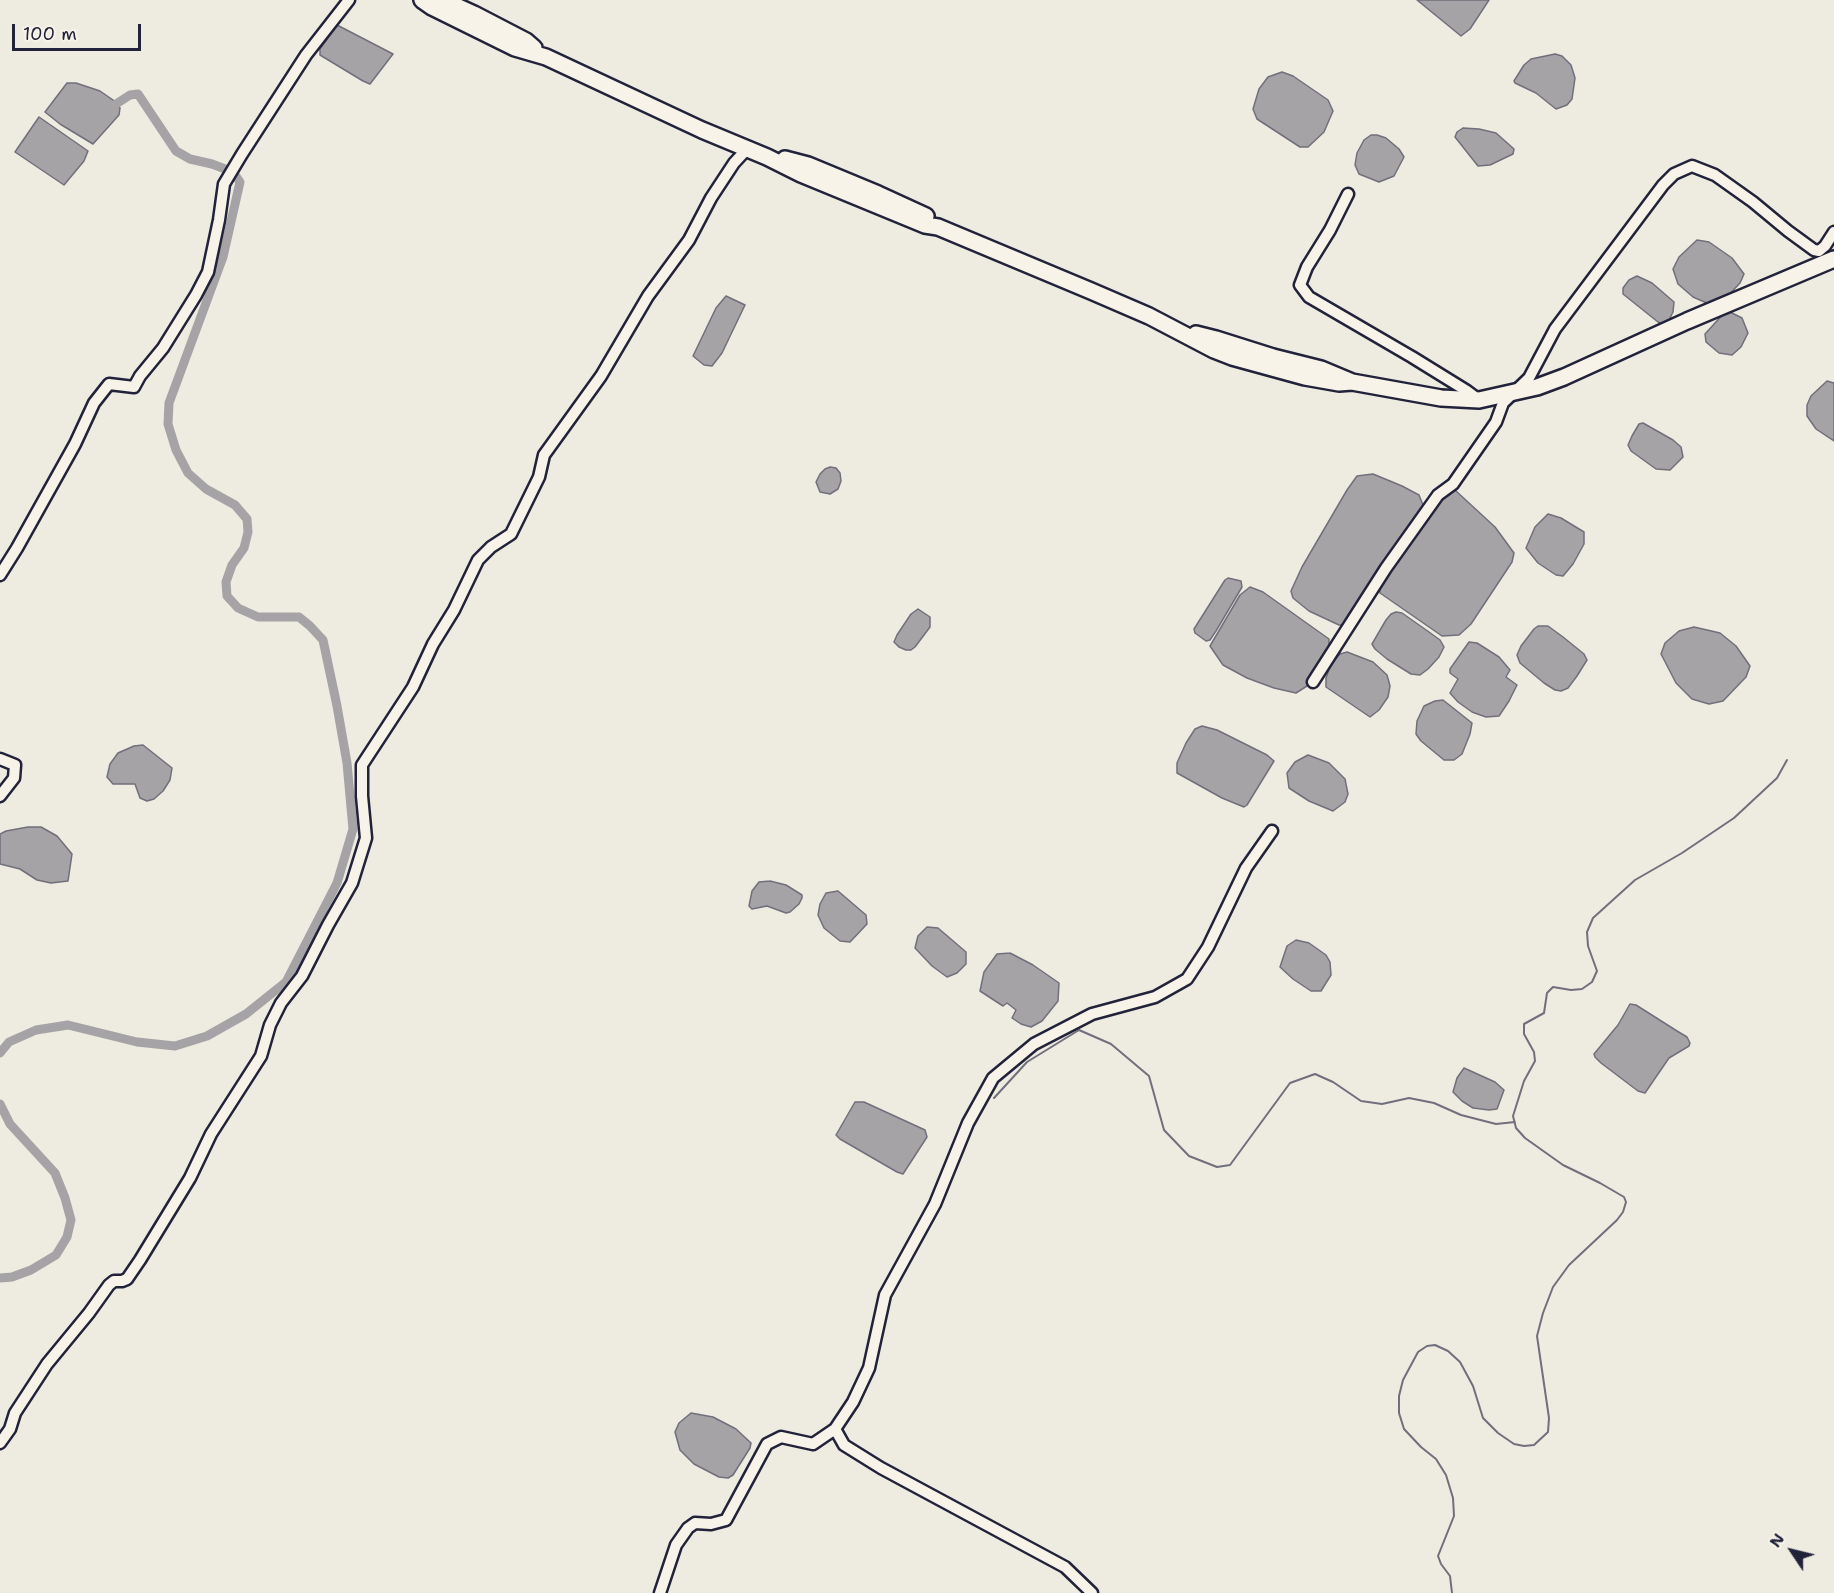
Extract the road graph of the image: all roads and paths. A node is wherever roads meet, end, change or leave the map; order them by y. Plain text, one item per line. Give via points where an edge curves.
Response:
1 (349, 0) edge
2 (422, 0) edge
3 (443, 0) edge
4 (546, 57) junction
5 (747, 149) junction
6 (1347, 194) dead end
7 (1834, 232) edge
8 (1834, 259) edge
9 (1515, 393) junction
10 (1479, 400) junction
11 (0, 575) edge
12 (1313, 682) dead end
13 (0, 759) edge
14 (0, 796) edge
15 (1272, 831) dead end
16 (835, 1429) junction
17 (0, 1443) edge
18 (660, 1593) edge
19 (1092, 1593) edge

1 - 11 street via 306,55 224,184 208,272 196,295 134,387 108,384 94,403
2 - 4 main road via 516,48
3 - 4 main road via 526,41
4 - 5 main road
5 - 10 main road via 808,165 911,208 938,227 1091,291 1214,350 1305,377
5 - 17 street via 711,198 689,240 648,296 601,376 544,455 539,477 511,534 478,560 412,687 362,765 366,838 352,883 302,976 281,1003 261,1056 211,1134 190,1178 140,1260 127,1279 109,1285 47,1364
6 - 10 street via 1300,285 1309,297
7 - 9 street via 1825,246 1814,250 1715,175 1692,166 1674,174 1555,329 1529,378
8 - 9 main road via 1563,377
9 - 10 main road
9 - 12 street via 1503,403 1496,422 1453,484 1438,495 1386,568
13 - 14 street via 15,765 14,778
15 - 16 street via 1246,868 1208,947 1187,979 1155,998 1092,1014 1034,1044 993,1078 968,1123 935,1204 885,1295 869,1368
16 - 18 street via 813,1444 781,1437 767,1444 726,1520 695,1523 688,1528 676,1545
16 - 19 street via 844,1445 1065,1567

